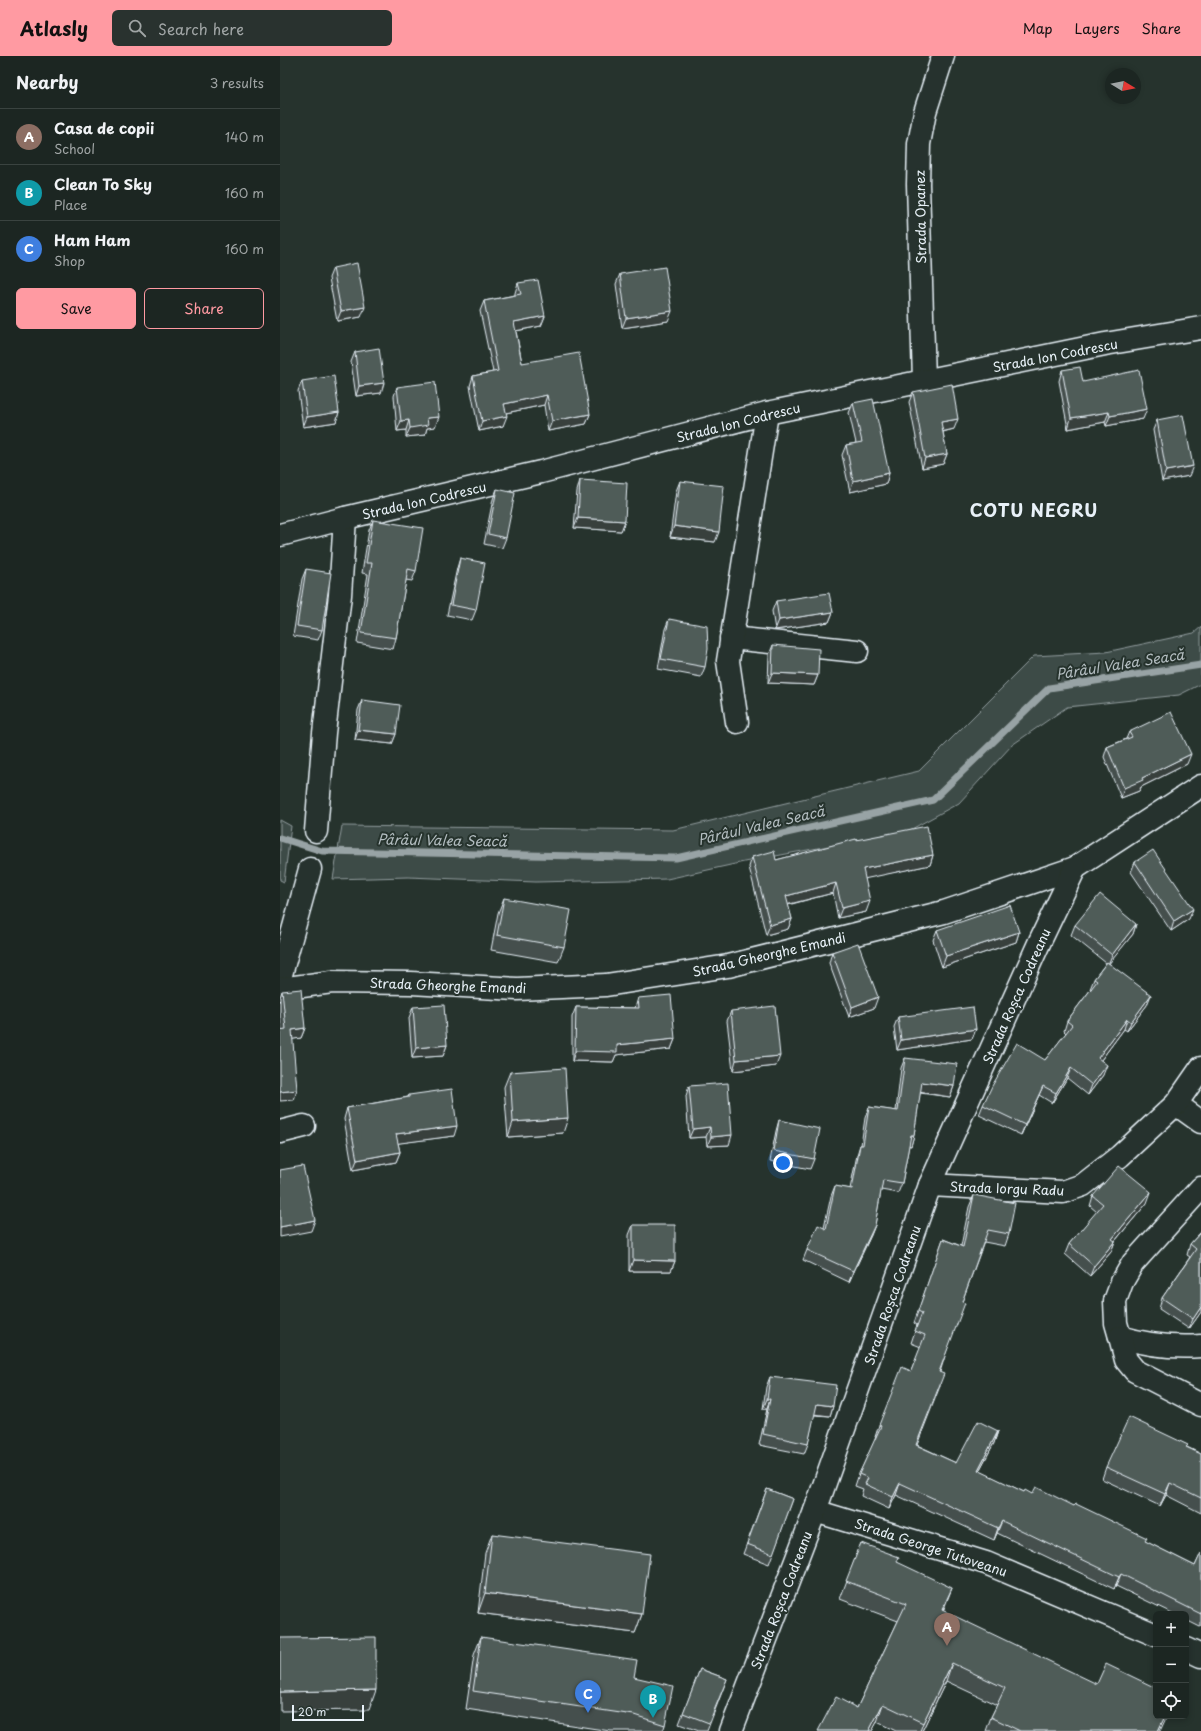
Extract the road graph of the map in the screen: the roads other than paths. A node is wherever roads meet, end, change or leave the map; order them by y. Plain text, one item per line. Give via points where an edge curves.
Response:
1 (943, 56) edge
2 (1201, 328) edge
3 (924, 380) junction
4 (767, 413) junction
5 (345, 518) junction
6 (280, 535) edge
7 (731, 638) junction
8 (857, 651) dead end
9 (737, 722) dead end
10 (1201, 786) edge
11 (316, 831) dead end
12 (1075, 868) junction
13 (310, 869) dead end
14 (280, 978) edge
15 (280, 989) edge
16 (1201, 1068) edge
17 (1176, 1104) junction
18 (1201, 1122) edge
19 (304, 1126) dead end
20 (280, 1132) edge
21 (930, 1185) junction
22 (1201, 1188) edge
23 (1120, 1337) junction
24 (1201, 1346) edge
25 (1201, 1405) edge
26 (815, 1511) junction
27 (1153, 1633) edge
28 (1189, 1650) edge
29 (1201, 1656) edge
30 (731, 1731) edge

1 - 3 street, Strada Opanez via 925,112 919,144
2 - 3 street, Strada Ion Codrescu
3 - 4 street, Strada Ion Codrescu
4 - 5 street, Strada Ion Codrescu via 541,472
4 - 7 street
5 - 6 street, Strada Ion Codrescu
5 - 11 street via 340,595
7 - 8 street
7 - 9 street via 728,661
10 - 12 street, Strada Gheorghe Emandi
12 - 15 street, Strada Gheorghe Emandi via 944,912 822,943 728,966 606,985 517,989 332,982
12 - 21 street, Strada Roșca Codreanu
13 - 14 street
16 - 17 street, Strada Iorgu Radu
17 - 18 street
17 - 21 street, Strada Iorgu Radu via 1120,1156 1083,1185 1063,1192
19 - 20 street
21 - 26 street, Strada Roșca Codreanu
22 - 23 street via 1134,1263 1122,1282 1115,1301 1116,1323
23 - 24 street via 1170,1347
23 - 25 street via 1126,1360 1135,1371
26 - 27 street, Strada George Tutoveanu via 986,1562
26 - 30 street, Strada Roșca Codreanu
28 - 29 street

